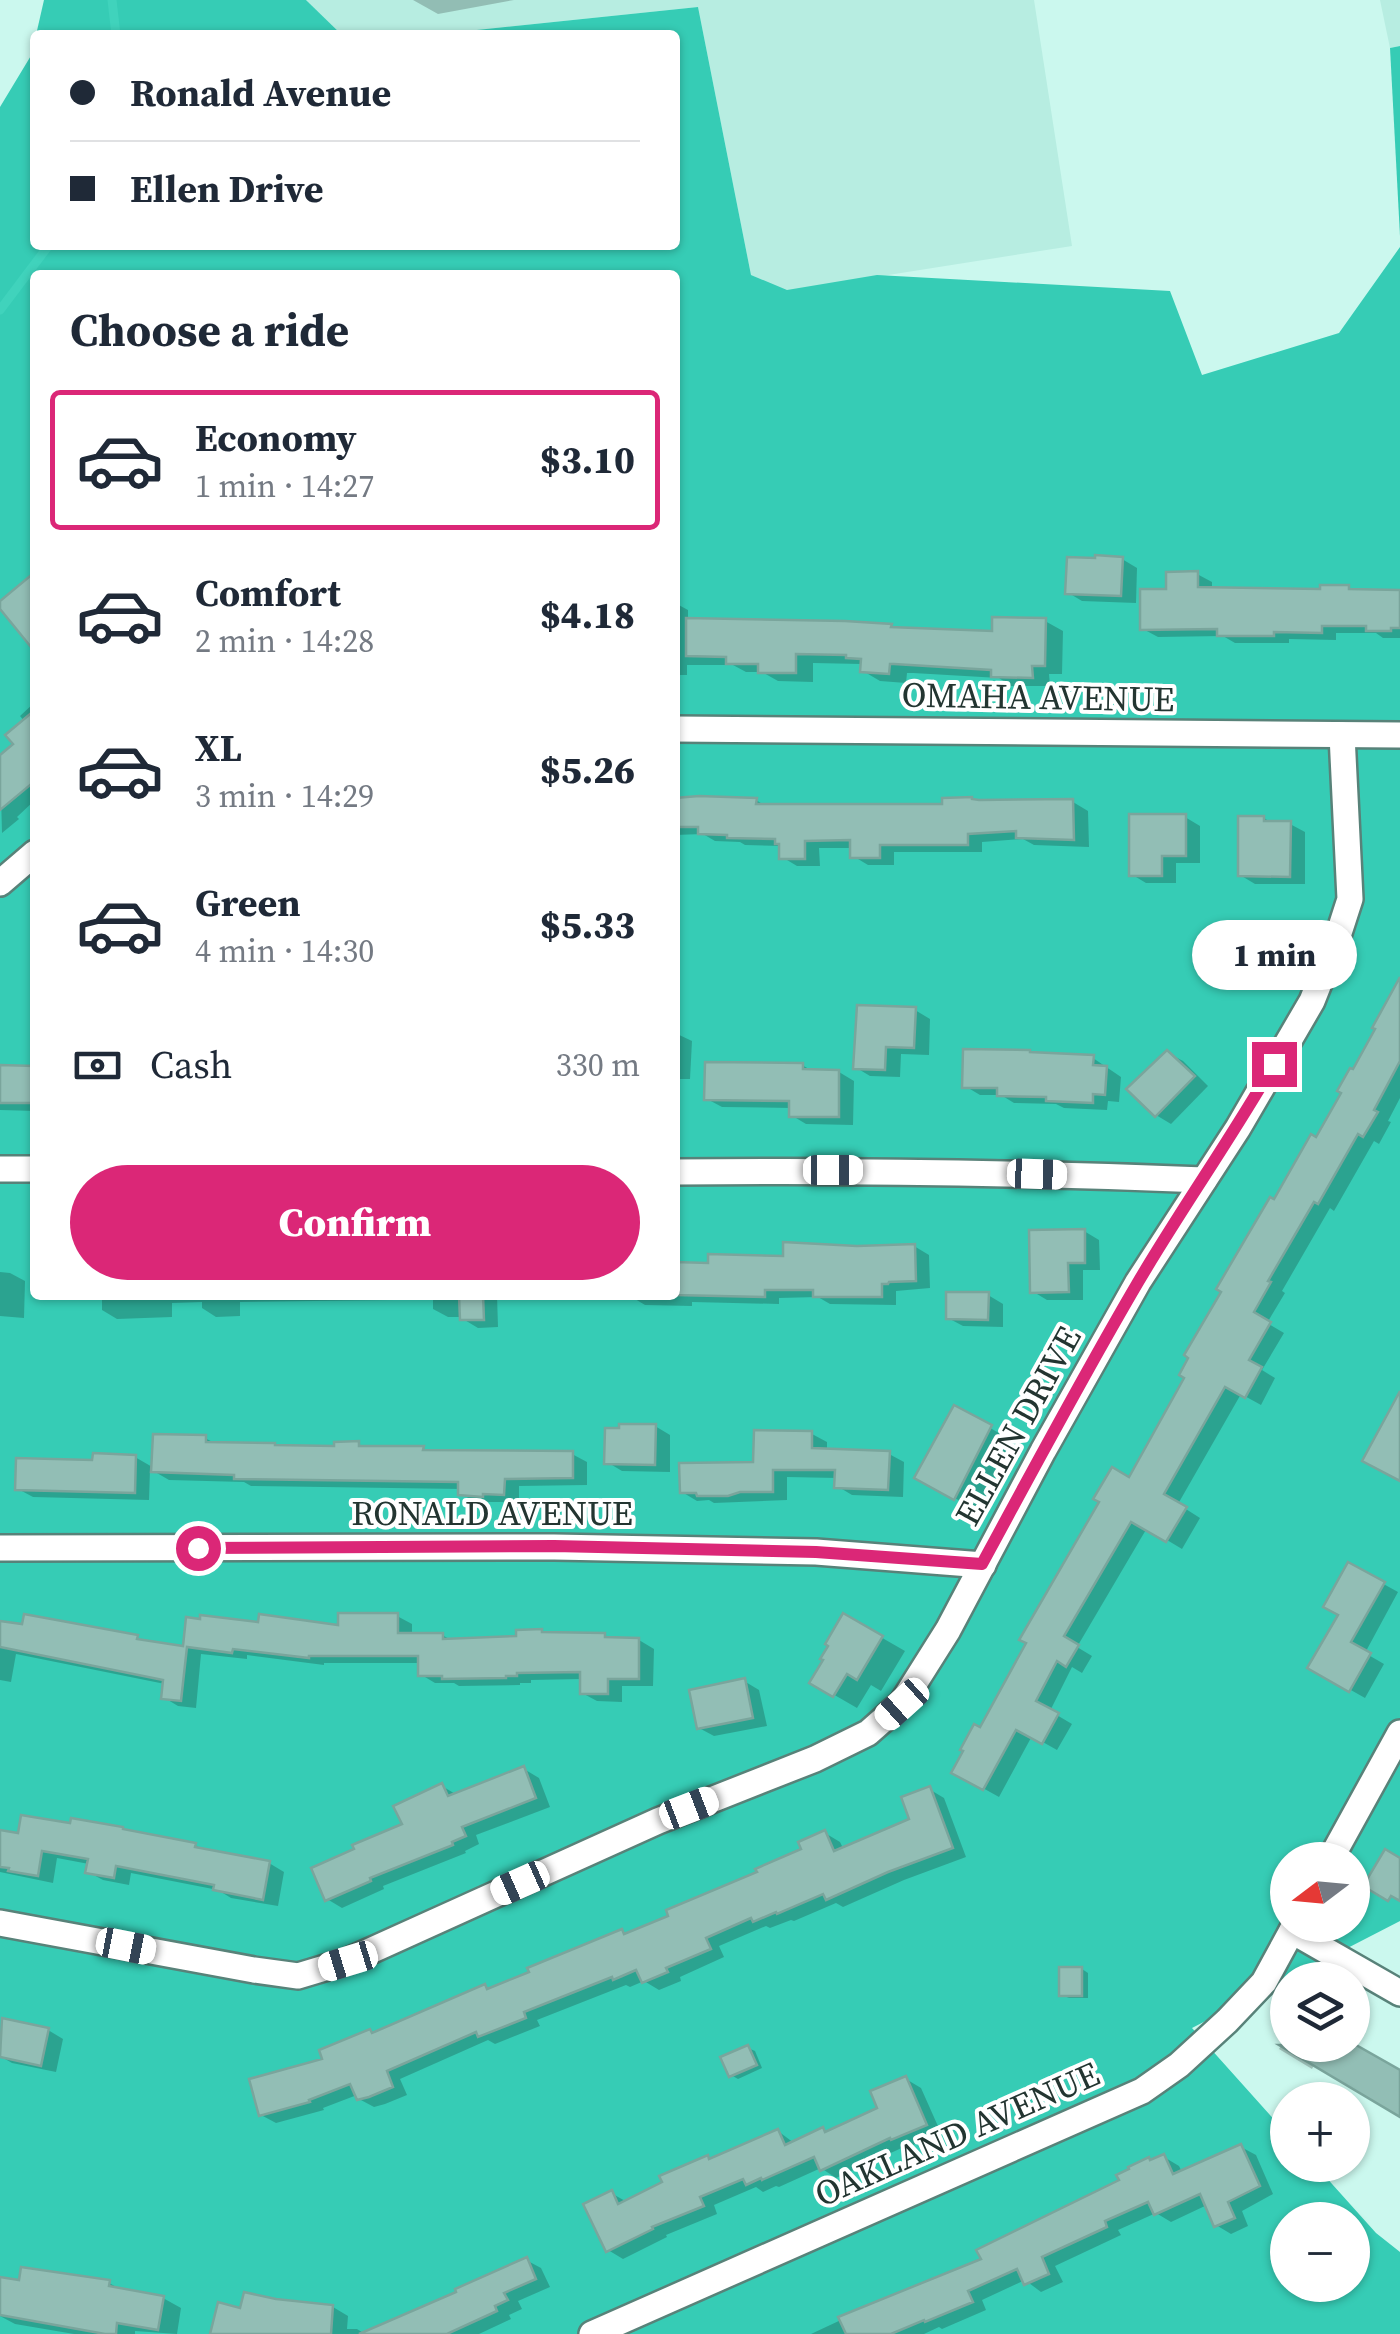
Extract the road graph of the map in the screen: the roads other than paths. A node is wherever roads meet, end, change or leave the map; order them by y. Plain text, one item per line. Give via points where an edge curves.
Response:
1 (680, 729) edge
2 (1342, 735) junction
3 (1400, 735) edge
4 (30, 856) edge
5 (0, 883) edge
6 (30, 1168) edge
7 (0, 1170) edge
8 (680, 1172) edge
9 (1204, 1180) junction
10 (0, 1548) edge
11 (982, 1564) junction
12 (1400, 1733) edge
13 (1340, 1842) edge
14 (0, 1923) edge
15 (1285, 1942) edge
16 (1316, 1942) edge
17 (1400, 1994) edge
18 (592, 2334) edge

1 - 2 street, OMAHA AVENUE
2 - 3 street, OMAHA AVENUE
2 - 9 street, ELLEN DRIVE via 1350,899 1312,1000
4 - 5 street
6 - 7 street
8 - 9 street
9 - 11 street, ELLEN DRIVE via 1138,1282
10 - 11 street, RONALD AVENUE via 554,1546 816,1552
11 - 14 street, ELLEN DRIVE via 902,1704 868,1733 348,1961 298,1976
12 - 13 street
15 - 18 street, OAKLAND AVENUE via 1264,1982 1227,2021 1142,2091
16 - 17 street

